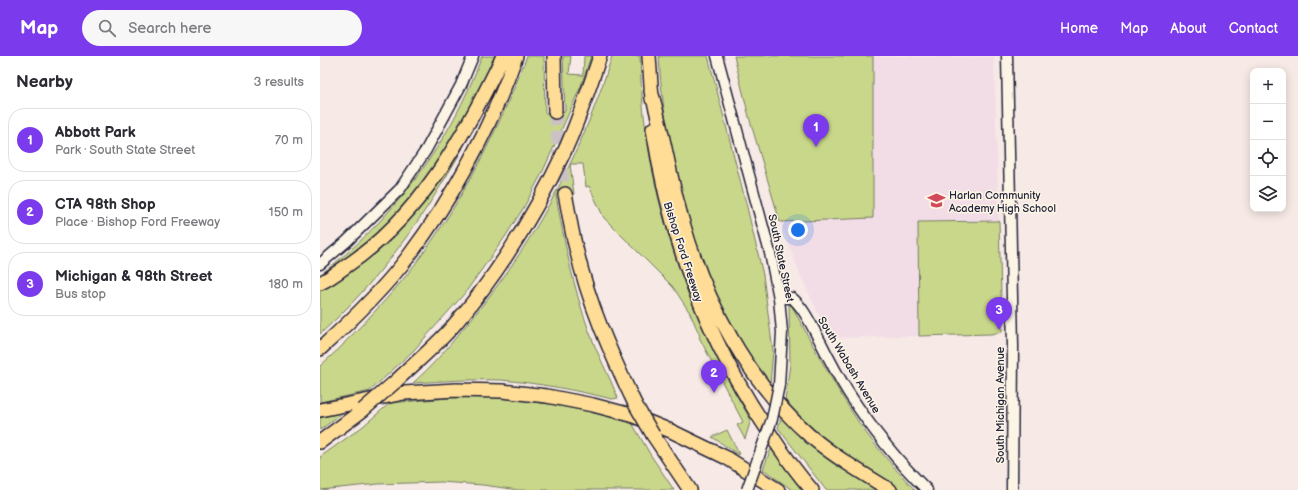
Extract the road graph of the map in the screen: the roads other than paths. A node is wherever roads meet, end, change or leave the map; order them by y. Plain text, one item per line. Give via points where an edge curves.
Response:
1 (473, 56) edge
2 (503, 56) edge
3 (516, 56) edge
4 (554, 56) edge
5 (600, 56) edge
6 (649, 56) edge
7 (718, 56) edge
8 (1007, 56) edge
9 (651, 91) junction
10 (555, 112) tunnel mouth
11 (565, 194) tunnel mouth
12 (320, 264) edge
13 (320, 283) edge
14 (779, 298) junction
15 (320, 349) edge
16 (320, 410) edge
17 (320, 442) edge
18 (690, 490) edge
19 (747, 490) edge
20 (778, 490) edge
21 (812, 490) edge
22 (890, 490) edge
23 (927, 490) edge
24 (1012, 490) edge

1 - 12 street via 461,85 426,150 400,189
2 - 13 highway via 458,141 427,188 392,230 364,254
3 - 15 highway via 481,139 433,220 408,257 382,287
4 - 10 highway
5 - 17 highway, bridge via 583,108 565,150 530,217 489,281 454,326 396,382
6 - 9 highway, Bishop Ford Freeway
7 - 14 street, South State Street via 770,253
8 - 24 street, South Michigan Avenue via 1013,346
9 - 21 highway, Bishop Ford Freeway via 652,126 662,183 676,236 698,301 750,405
9 - 22 highway via 683,224 715,308 734,342 758,377 810,436 848,465
11 - 18 highway, bridge via 590,299 608,343 635,404 653,436
14 - 19 street, South State Street, bridge via 782,332 779,385 772,419
14 - 23 street, South Wabash Avenue via 792,298 803,310 845,386 878,436
16 - 20 highway via 404,393 502,391 547,396 631,415 672,431 727,458

